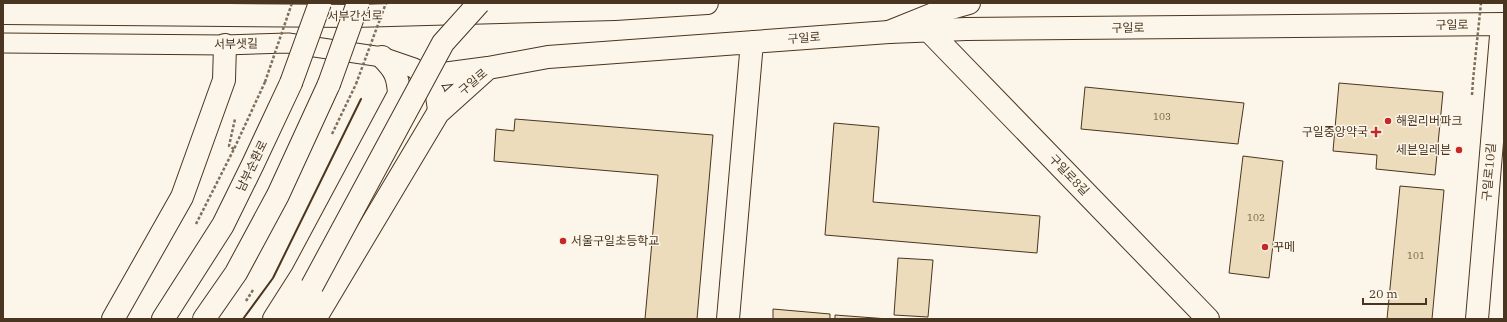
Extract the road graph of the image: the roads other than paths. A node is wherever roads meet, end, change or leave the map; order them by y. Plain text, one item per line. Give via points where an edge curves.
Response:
1 (320, 3) edge
2 (358, 3) edge
3 (479, 3) edge
4 (707, 3) edge
5 (969, 3) edge
6 (3, 13) edge
7 (1503, 24) edge
8 (930, 31) junction
9 (889, 32) junction
10 (752, 42) junction
11 (3, 43) edge
12 (225, 45) junction
13 (382, 57) junction
14 (488, 68) junction
15 (421, 74) junction
16 (438, 113) junction
17 (114, 319) edge
18 (163, 319) edge
19 (204, 319) edge
20 (274, 319) edge
21 (291, 319) edge
22 (315, 319) edge
23 (728, 319) edge
24 (1208, 319) edge
25 (1477, 319) edge

1 - 18 main road, 남부순환로, bridge via 291,83 223,225
2 - 19 main road, bridge via 329,84 278,195 236,273
3 - 21 main road, bridge via 443,43 312,286
4 - 6 main road, 서부간선로 via 607,10 354,16
5 - 9 main road via 941,11
7 - 8 main road, 구일로
7 - 25 main road, 구일로10길
8 - 9 main road, 구일로
8 - 24 main road, 구일로8길
9 - 10 main road, 구일로
10 - 14 main road, 구일로 via 548,57
10 - 23 main road
11 - 12 street, 서부샛길
12 - 13 street, 서부샛길 via 288,43
12 - 17 main road via 224,80 182,197
13 - 15 street, 서부샛길 via 414,68
13 - 20 main road via 392,67 398,79 399,94 302,275
14 - 15 main road
14 - 16 main road, 구일로
15 - 16 street, 서부샛길 via 435,93
16 - 22 main road, 구일로

